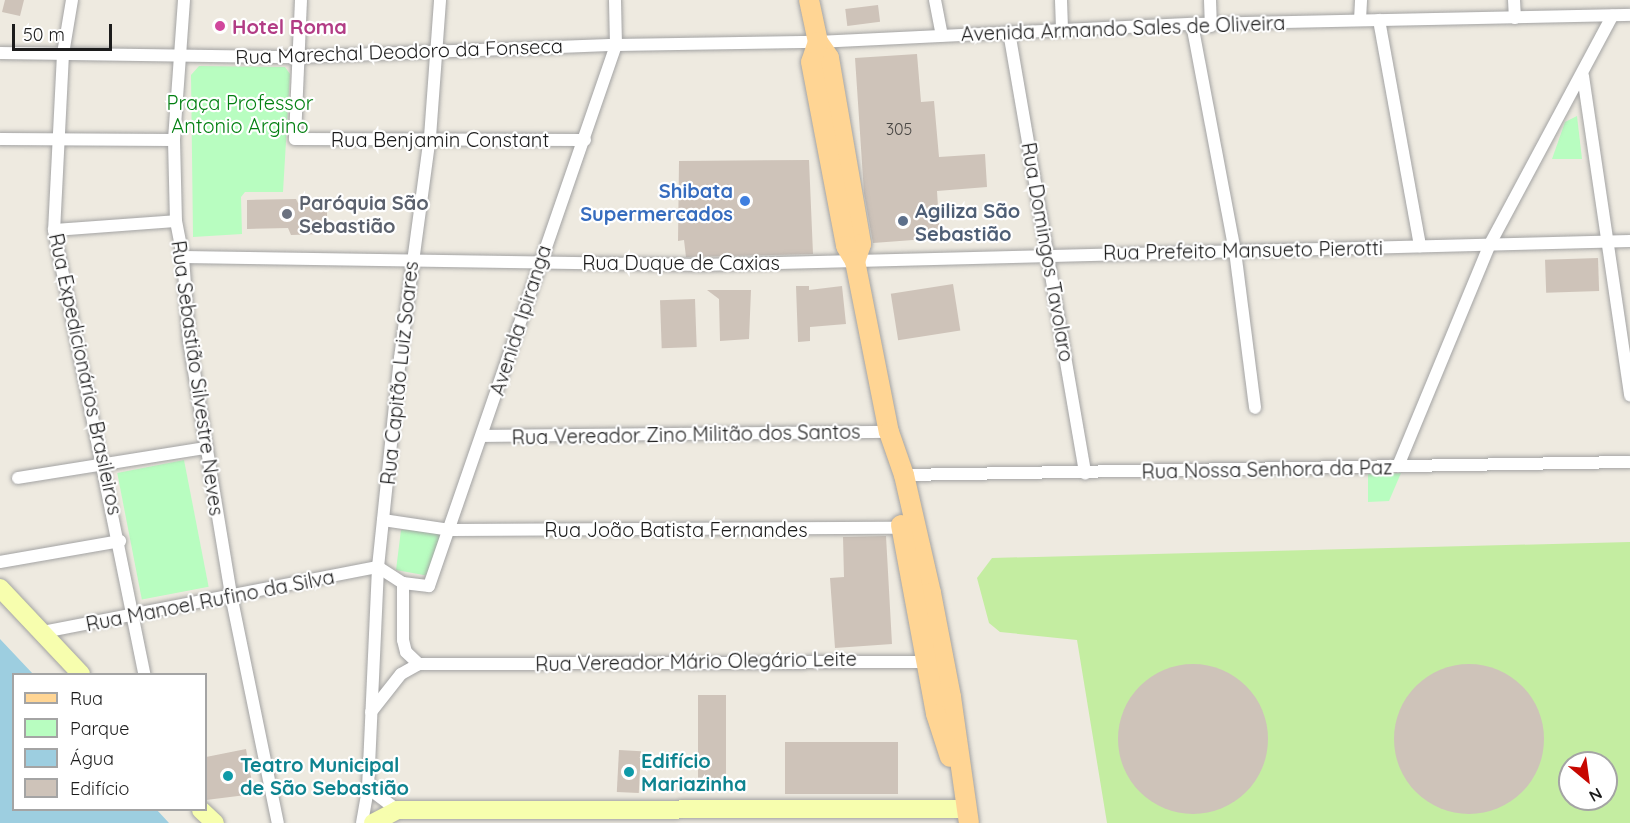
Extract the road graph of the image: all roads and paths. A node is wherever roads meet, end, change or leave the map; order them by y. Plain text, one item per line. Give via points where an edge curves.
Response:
1 (72, 0) edge
2 (184, 0) edge
3 (301, 0) edge
4 (440, 0) edge
5 (615, 0) edge
6 (809, 0) edge
7 (935, 0) edge
8 (1061, 0) edge
9 (1210, 0) edge
10 (1361, 0) edge
11 (1514, 0) edge
12 (1630, 15) edge
13 (1612, 16) junction
14 (1515, 18) junction
15 (1360, 20) junction
16 (1379, 20) junction
17 (1191, 24) junction
18 (1211, 26) junction
19 (1062, 29) junction
20 (1009, 32) junction
21 (942, 35) junction
22 (818, 42) junction
23 (616, 45) junction
24 (0, 52) edge
25 (435, 52) junction
26 (63, 54) junction
27 (181, 55) junction
28 (298, 57) junction
29 (1583, 76) junction
30 (430, 137) junction
31 (0, 139) edge
32 (174, 140) junction
33 (585, 140) junction
34 (57, 141) junction
35 (176, 221) junction
36 (54, 230) junction
37 (1630, 241) edge
38 (1607, 242) junction
39 (1490, 244) junction
40 (1420, 246) junction
41 (1235, 251) junction
42 (1050, 255) junction
43 (183, 257) junction
44 (412, 261) junction
45 (538, 261) junction
46 (855, 261) junction
47 (1630, 396) edge
48 (1255, 408) dead end
49 (889, 432) junction
50 (483, 436) junction
51 (204, 448) junction
52 (104, 462) junction
53 (1630, 462) edge
54 (1398, 466) junction
55 (1085, 473) junction
56 (904, 474) junction
57 (18, 478) dead end
58 (383, 520) junction
59 (902, 528) junction
60 (451, 530) junction
61 (120, 541) junction
62 (0, 562) edge
63 (378, 567) junction
64 (403, 583) junction
65 (1, 589) edge
66 (231, 595) junction
67 (131, 617) junction
68 (43, 632) junction
69 (926, 660) junction
70 (419, 664) junction
71 (79, 673) edge
72 (144, 673) edge
73 (951, 697) junction
74 (371, 712) junction
75 (368, 788) junction
76 (396, 810) junction
77 (202, 811) edge
78 (967, 816) edge
79 (215, 823) edge
80 (278, 823) edge
81 (362, 823) edge
82 (373, 823) edge

1 - 26 street, Rua Expedicionários Brasileiros
2 - 27 street, Rua Sebastião Silvestre Neves
3 - 28 street
4 - 25 street, Rua Capitão Luiz Soares
5 - 23 street, Avenida Ipiranga
6 - 22 main road
7 - 21 street
8 - 19 street
9 - 18 street
10 - 15 street
11 - 14 street
12 - 13 street, Avenida Armando Sales de Oliveira
13 - 14 street, Avenida Armando Sales de Oliveira
13 - 29 street
14 - 16 street, Avenida Armando Sales de Oliveira
15 - 16 street, Avenida Armando Sales de Oliveira
15 - 18 street, Avenida Armando Sales de Oliveira
16 - 40 street
17 - 18 street, Avenida Armando Sales de Oliveira
17 - 19 street, Avenida Armando Sales de Oliveira
17 - 41 street
19 - 20 street, Avenida Armando Sales de Oliveira
20 - 21 street, Avenida Armando Sales de Oliveira
20 - 42 street, Rua Domingos Tavolaro
21 - 22 street, Avenida Armando Sales de Oliveira
22 - 23 street, Avenida Armando Sales de Oliveira
22 - 46 main road via 829,58 861,244
23 - 25 street, Rua Marechal Deodoro da Fonseca
23 - 33 street, Avenida Ipiranga
24 - 26 street, Rua Marechal Deodoro da Fonseca
25 - 28 street, Rua Marechal Deodoro da Fonseca
25 - 30 street, Rua Capitão Luiz Soares
26 - 27 street, Rua Marechal Deodoro da Fonseca
26 - 34 street, Rua Expedicionários Brasileiros
27 - 28 street, Rua Marechal Deodoro da Fonseca
27 - 32 street, Rua Sebastião Silvestre Neves
28 - 30 street, Rua Benjamin Constant via 295,139
29 - 38 street
29 - 39 street
30 - 33 street, Rua Benjamin Constant
30 - 44 street, Rua Capitão Luiz Soares
31 - 34 street
32 - 34 street
32 - 35 street, Rua Sebastião Silvestre Neves
33 - 45 street, Avenida Ipiranga
34 - 36 street, Rua Expedicionários Brasileiros
35 - 36 street
35 - 43 street, Rua Sebastião Silvestre Neves
36 - 52 street, Rua Expedicionários Brasileiros
37 - 38 street, Rua Prefeito Mansueto Pierotti
38 - 39 street, Rua Prefeito Mansueto Pierotti
38 - 47 street
39 - 40 street, Rua Prefeito Mansueto Pierotti
39 - 54 street
40 - 41 street, Rua Prefeito Mansueto Pierotti
41 - 42 street, Rua Prefeito Mansueto Pierotti
41 - 48 street
42 - 46 street, Rua Prefeito Mansueto Pierotti
42 - 55 street, Rua Domingos Tavolaro
43 - 44 street, Rua Duque de Caxias
43 - 51 street, Rua Sebastião Silvestre Neves via 189,341
44 - 45 street, Rua Duque de Caxias
44 - 58 street, Rua Capitão Luiz Soares
45 - 46 street, Rua Duque de Caxias via 700,265
45 - 50 street, Avenida Ipiranga
46 - 49 main road
49 - 50 street, Rua Vereador Zino Militão dos Santos
49 - 56 main road
49 - 59 main road via 890,475
50 - 60 street, Avenida Ipiranga
51 - 52 street
51 - 66 street, Rua Sebastião Silvestre Neves
52 - 57 street
52 - 61 street, Rua Expedicionários Brasileiros
53 - 54 street, Rua Nossa Senhora da Paz
54 - 55 street, Rua Nossa Senhora da Paz
55 - 56 street, Rua Nossa Senhora da Paz
56 - 73 main road
58 - 60 street, Rua João Batista Fernandes
58 - 63 street, Rua Capitão Luiz Soares
59 - 60 street, Rua João Batista Fernandes
59 - 69 main road
60 - 64 street, Avenida Ipiranga via 429,586
61 - 62 street
61 - 67 street, Rua Expedicionários Brasileiros
63 - 64 street
63 - 66 street, Rua Manoel Rufino da Silva
63 - 74 street, Rua Capitão Luiz Soares
64 - 70 street via 403,640 406,652
65 - 68 main road
66 - 67 street, Rua Manoel Rufino da Silva
66 - 80 street, Rua Sebastião Silvestre Neves
67 - 68 street, Rua Manoel Rufino da Silva
67 - 72 street, Rua Expedicionários Brasileiros
68 - 71 main road
69 - 70 street, Rua Vereador Mário Olegário Leite
69 - 73 street via 940,669
69 - 78 main road via 936,714
70 - 74 street via 401,675
73 - 78 main road
74 - 75 street, Rua Capitão Luiz Soares
75 - 76 street
75 - 81 street, Rua Capitão Luiz Soares
76 - 78 main road
76 - 82 main road
77 - 79 main road

